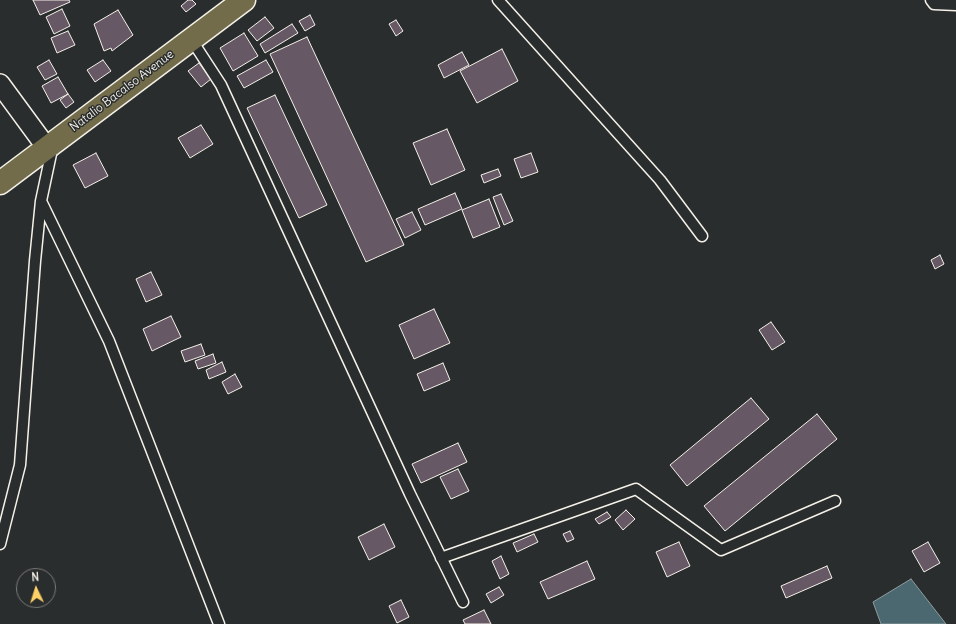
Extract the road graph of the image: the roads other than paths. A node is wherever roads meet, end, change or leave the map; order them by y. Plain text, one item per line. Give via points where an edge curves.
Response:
1 (498, 0) edge
2 (931, 0) edge
3 (238, 1) edge
4 (956, 5) edge
5 (191, 39) junction
6 (0, 84) edge
7 (47, 148) junction
8 (0, 183) edge
9 (41, 201) junction
10 (702, 236) dead end
11 (835, 501) dead end
12 (0, 544) edge
13 (441, 558) junction
14 (463, 602) dead end
15 (220, 624) edge

1 - 10 lane via 660,180
2 - 4 lane via 934,4
3 - 5 highway, Natalio Bacalso Avenue
5 - 7 highway, Natalio Bacalso Avenue
5 - 13 lane via 221,85
6 - 7 street
7 - 8 highway, Natalio Bacalso Avenue
7 - 9 lane via 51,154
9 - 12 lane via 20,465
9 - 15 lane via 109,341
11 - 13 lane via 721,550 636,489
13 - 14 lane

